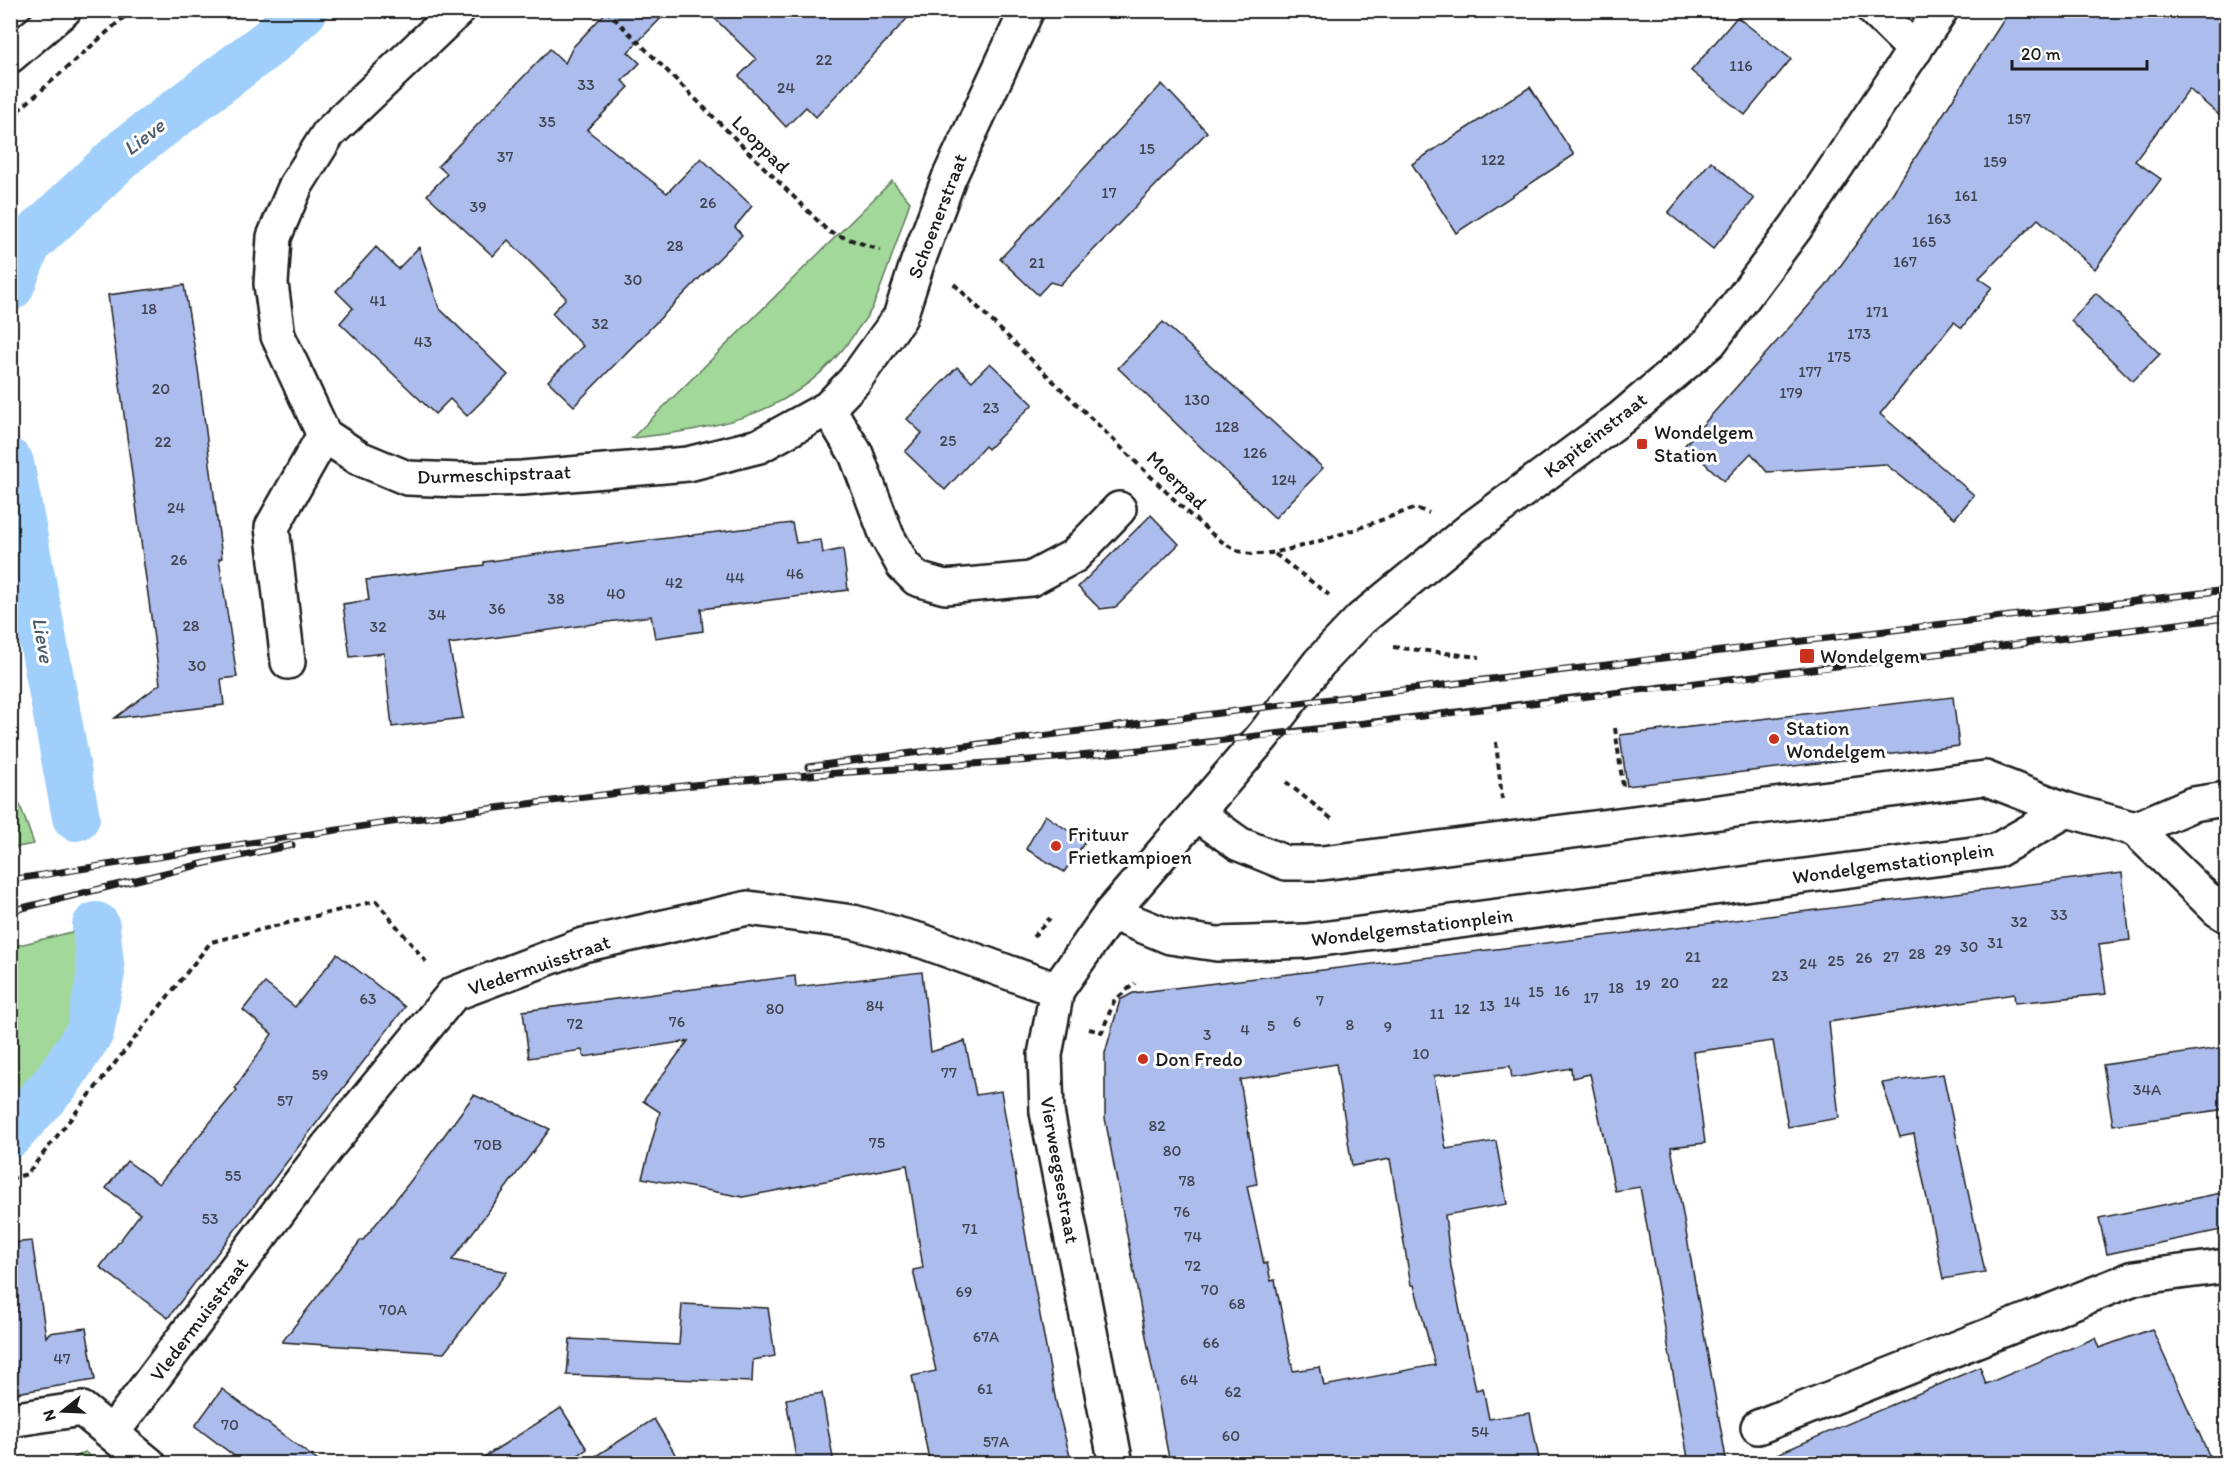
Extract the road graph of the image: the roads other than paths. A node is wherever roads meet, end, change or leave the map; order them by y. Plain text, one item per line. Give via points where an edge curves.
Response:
1 (64, 10) edge
2 (458, 10) edge
3 (1027, 10) edge
4 (1874, 10) edge
5 (1941, 10) edge
6 (1915, 50) junction
7 (10, 56) edge
8 (828, 408) junction
9 (324, 435) junction
10 (603, 469) joint
11 (1119, 508) dead end
12 (288, 662) dead end
13 (2226, 799) edge
14 (2067, 810) junction
15 (1196, 813) junction
16 (2135, 829) junction
17 (1111, 913) junction
18 (2226, 915) edge
19 (1057, 990) junction
20 (2226, 1266) edge
21 (10, 1420) edge
22 (1758, 1427) dead end
23 (112, 1433) junction
24 (149, 1464) edge
25 (1116, 1464) edge

1 - 7 street
2 - 9 street via 328,134 296,185 274,237 271,284 278,336
3 - 8 street, Schoenerstraat via 950,178 900,317 854,381
4 - 6 street
5 - 6 street, Kapiteinstraat
6 - 15 street, Kapiteinstraat via 1796,227 1710,342 1622,418 1472,528 1351,630 1319,663
8 - 10 street, Schoenerstraat via 759,446 688,464
8 - 11 street via 856,454 887,536 903,566 917,579 945,587 1031,579 1074,556
9 - 10 street, Durmeschipstraat via 359,458 407,478 522,478
9 - 12 street via 272,527
13 - 16 street via 2193,804
14 - 15 street via 1985,778 1322,863 1286,863 1239,844
14 - 16 street
14 - 17 street, Wondelgemstationplein via 1996,851 1306,941 1217,944 1170,936
15 - 17 street, Vierweegsestraat
16 - 18 street
17 - 19 street, Vierweegsestraat
19 - 23 street, Vledermuisstraat via 922,941 853,922 748,908 584,945 453,994 328,1146
19 - 25 street, Vierweegsestraat via 1045,1055 1047,1112
20 - 22 street via 2134,1278
21 - 23 street via 82,1409
23 - 24 street

